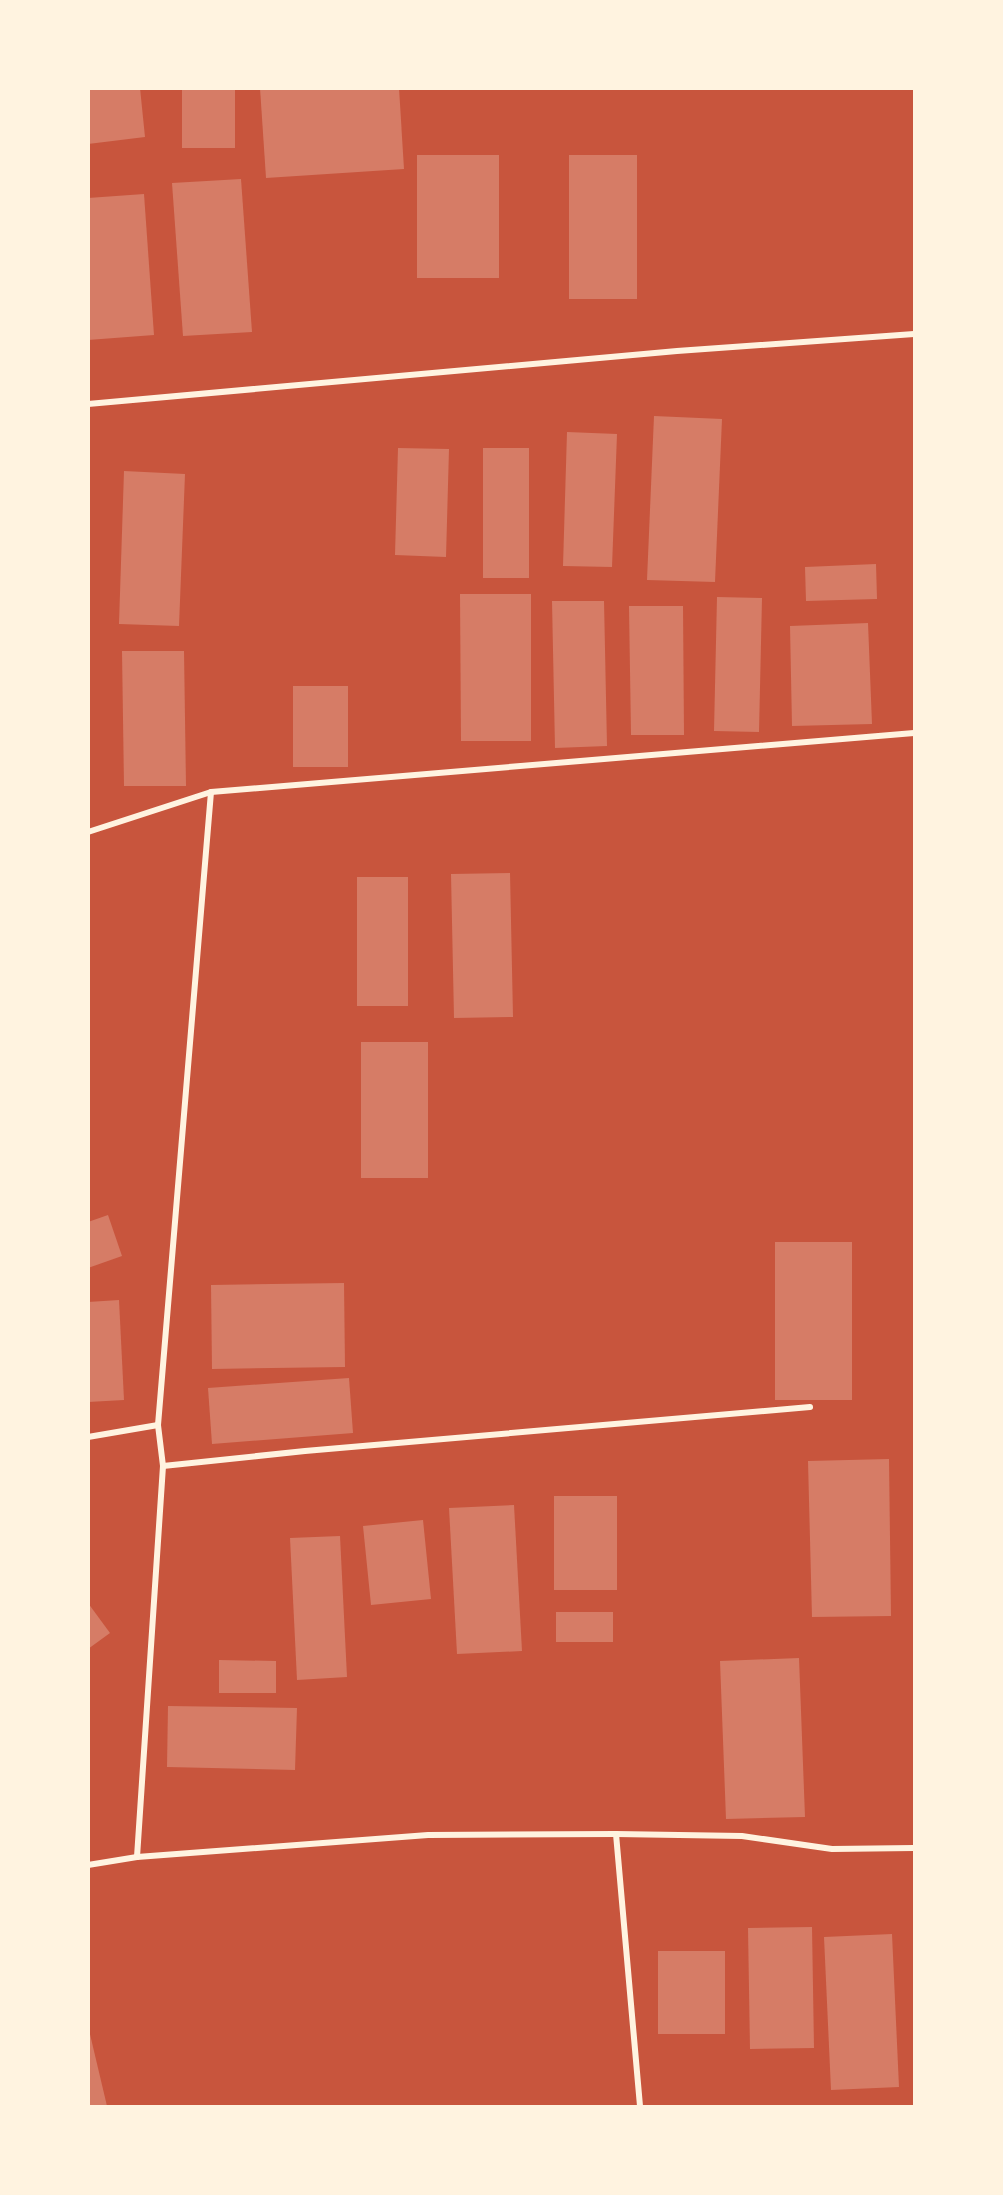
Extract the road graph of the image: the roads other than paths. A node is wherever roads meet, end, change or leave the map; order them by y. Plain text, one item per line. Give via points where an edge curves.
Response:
1 (915, 334) edge
2 (88, 404) edge
3 (915, 733) edge
4 (211, 792) junction
5 (88, 832) edge
6 (810, 1407) dead end
7 (158, 1425) junction
8 (88, 1437) edge
9 (163, 1466) junction
10 (616, 1834) junction
11 (915, 1848) edge
12 (136, 1857) junction
13 (88, 1865) edge
14 (640, 2106) edge

1 - 2 street via 677,351
3 - 4 street
4 - 5 street
4 - 7 street
6 - 9 street
7 - 8 street
7 - 9 street
9 - 12 street
10 - 11 street via 742,1836 832,1849
10 - 12 street via 428,1835
10 - 14 street
12 - 13 street

